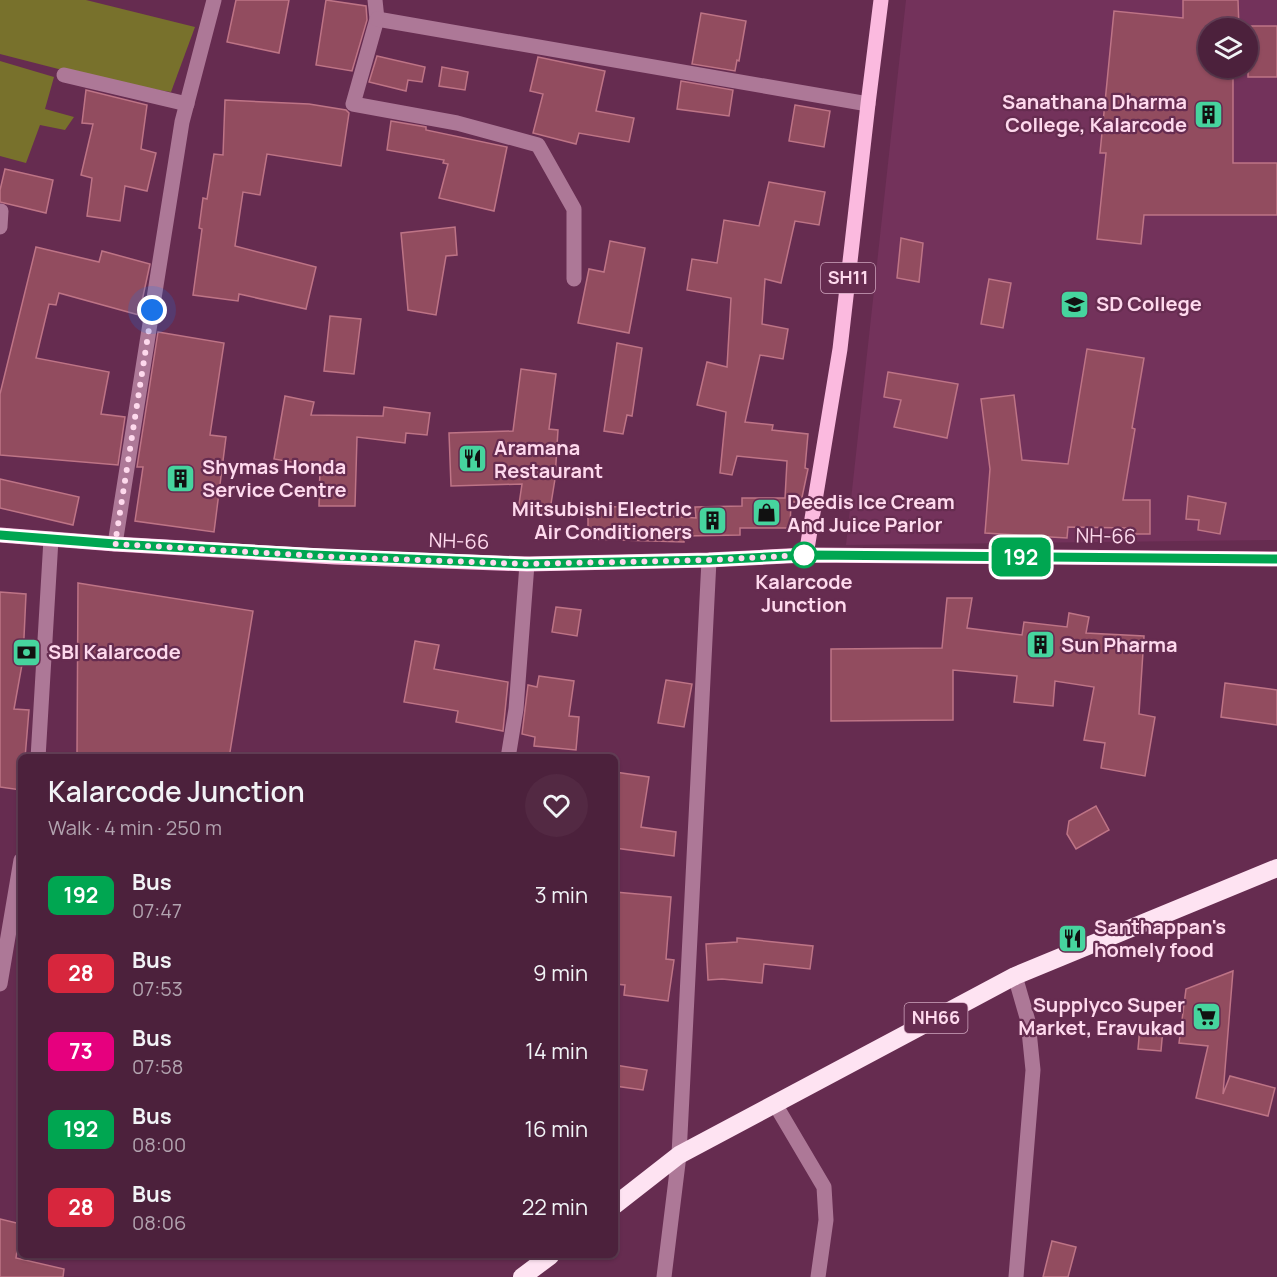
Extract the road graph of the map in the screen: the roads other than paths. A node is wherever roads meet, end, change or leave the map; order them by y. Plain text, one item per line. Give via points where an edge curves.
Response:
1 (214, 0) edge
2 (375, 0) edge
3 (881, 0) edge
4 (377, 19) junction
5 (64, 75) dead end
6 (868, 104) junction
7 (187, 105) junction
8 (1, 211) edge
9 (0, 227) edge
10 (574, 279) dead end
11 (0, 535) edge
12 (51, 539) junction
13 (115, 544) junction
14 (806, 555) junction
15 (1277, 559) edge
16 (709, 560) junction
17 (527, 564) junction
18 (38, 754) edge
19 (509, 754) edge
20 (1277, 868) edge
21 (18, 878) edge
22 (0, 888) edge
23 (16, 890) junction
24 (1015, 976) junction
25 (0, 984) edge
26 (775, 1104) junction
27 (679, 1155) junction
28 (618, 1203) edge
29 (546, 1258) edge
30 (522, 1277) edge
31 (664, 1277) edge
32 (818, 1277) edge
33 (1016, 1277) edge

1 - 7 street
2 - 4 street
3 - 6 main road, SH11
4 - 6 street
4 - 10 street via 353,104 457,123 538,145 574,209
5 - 7 street
6 - 14 main road, SH11 via 840,349
7 - 13 street
8 - 9 street
11 - 12 main road, NH-66
12 - 13 main road, NH-66
12 - 18 street
13 - 17 main road, NH-66
14 - 15 main road, NH-66
14 - 16 main road, NH-66
16 - 17 main road, NH-66
16 - 27 street
17 - 19 street
20 - 24 highway, NH66
21 - 23 street
22 - 23 street
23 - 25 street
24 - 26 highway, NH66
24 - 33 street via 1028,1021 1033,1070
26 - 27 highway, NH66
26 - 32 street via 824,1187 826,1220
27 - 28 highway, NH66
27 - 31 street
29 - 30 highway

